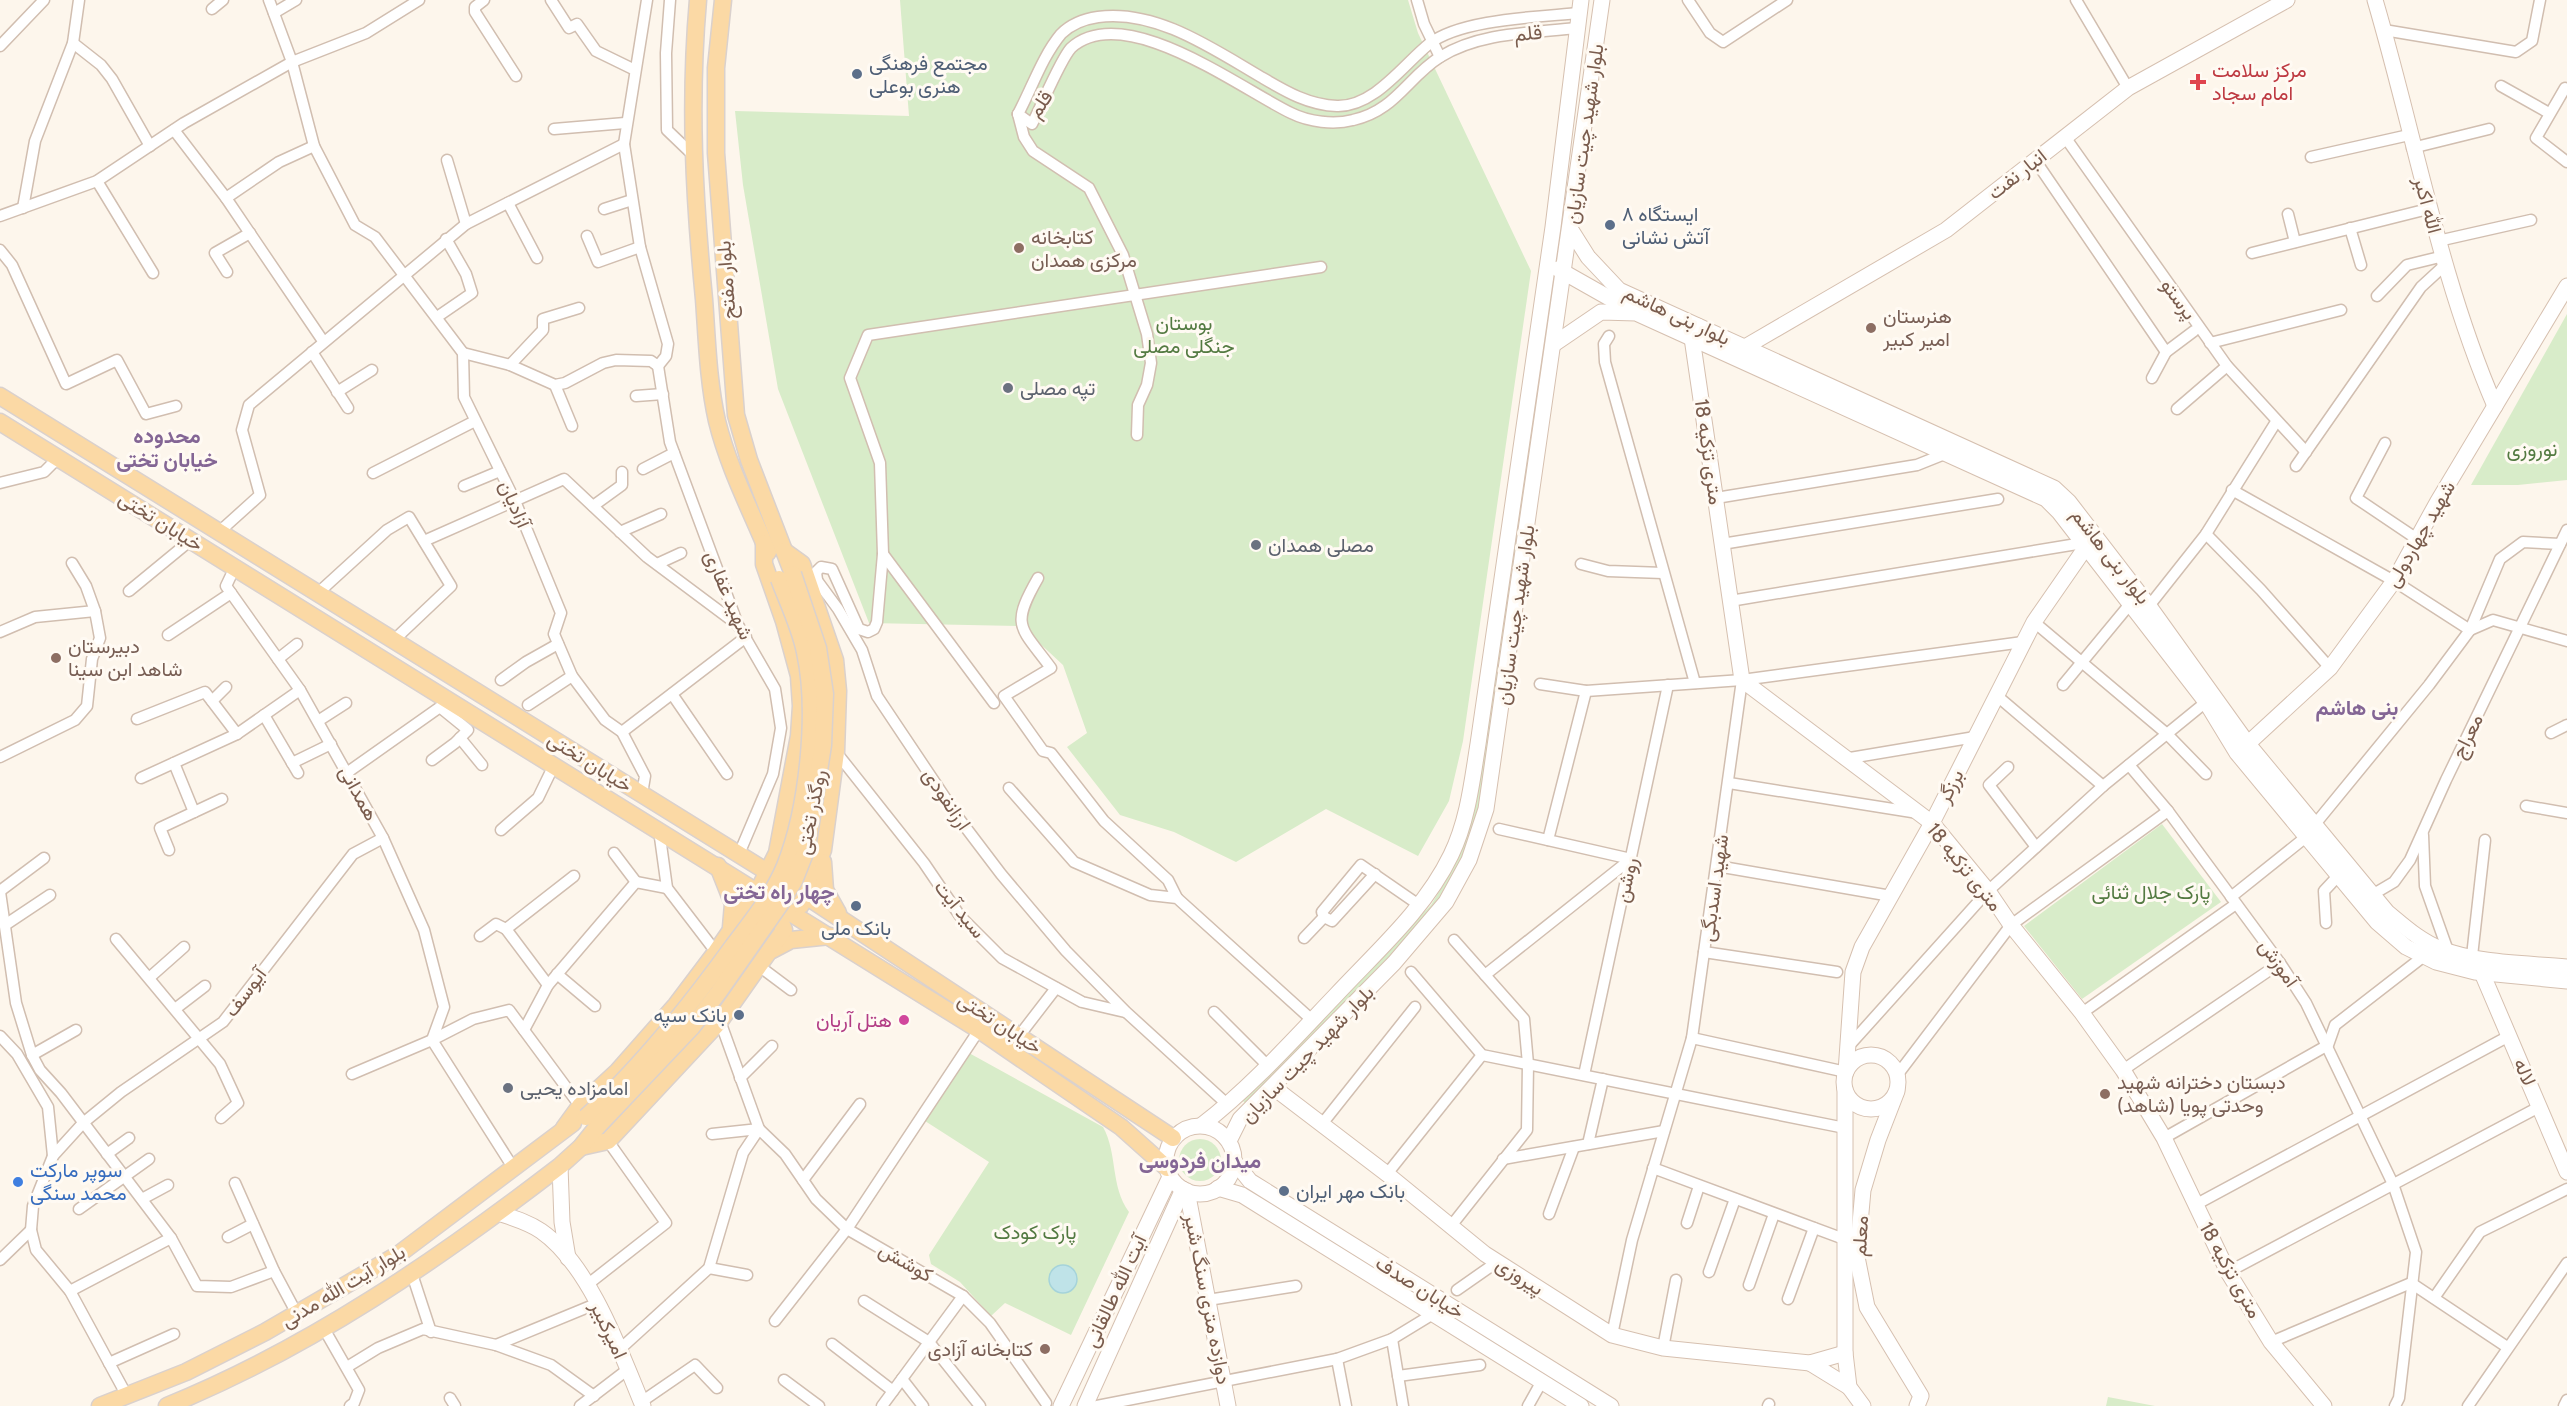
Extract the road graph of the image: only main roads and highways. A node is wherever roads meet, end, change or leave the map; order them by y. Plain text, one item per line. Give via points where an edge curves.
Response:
1 (698, 0) edge
2 (723, 0) edge
3 (0, 396) edge
4 (0, 422) edge
5 (764, 543) junction
6 (791, 573) junction
7 (786, 807) junction
8 (824, 849) junction
9 (777, 853) junction
10 (741, 855) junction
11 (717, 865) junction
12 (768, 872) junction
13 (817, 872) junction
14 (758, 891) junction
15 (806, 896) junction
16 (746, 907) junction
17 (796, 914) junction
18 (844, 921) junction
19 (731, 930) junction
20 (831, 936) junction
21 (762, 962) junction
22 (587, 1116) junction
23 (1173, 1138) road end
24 (581, 1147) junction
25 (1168, 1172) road end
26 (100, 1406) edge
27 (167, 1406) edge

1 - 5 main road, بلوار مفتح via 692,67 692,154 710,370 717,421
2 - 6 main road, بلوار مفتح via 716,68 716,153 736,415 748,460
3 - 10 main road, خیابان تختی
4 - 11 main road, خیابان تختی via 235,567 446,704
5 - 6 main road, بلوار مفتح
5 - 7 main road via 764,564 799,676 799,736
6 - 8 main road via 835,660 836,752
6 - 22 main road, روگذر تختی, bridge via 818,648 825,694 823,745 807,848 781,903 692,1027
7 - 9 main road
7 - 10 main road via 768,851 756,857
8 - 13 main road
8 - 18 main road via 825,890
9 - 12 main road
9 - 13 main road via 789,873 803,876
10 - 12 main road, خیابان تختی
11 - 14 main road, خیابان تختی
11 - 19 main road via 733,904
12 - 14 main road
12 - 15 main road, خیابان تختی
13 - 15 main road
14 - 16 main road
14 - 17 main road, خیابان تختی
15 - 17 main road
15 - 18 main road, خیابان تختی
16 - 19 main road
16 - 21 main road via 770,908 782,921 784,930
17 - 20 main road, خیابان تختی
18 - 23 main road, خیابان تختی
19 - 22 main road via 617,1072
20 - 21 main road via 791,940
20 - 25 main road, خیابان تختی via 1121,1127
21 - 24 main road via 720,1020 608,1141
22 - 24 main road, بلوار آیت الله مدنی
22 - 26 main road, بلوار آیت الله مدنی via 564,1128 399,1254 297,1314 186,1372
24 - 27 main road, بلوار آیت الله مدنی via 412,1274 277,1354

